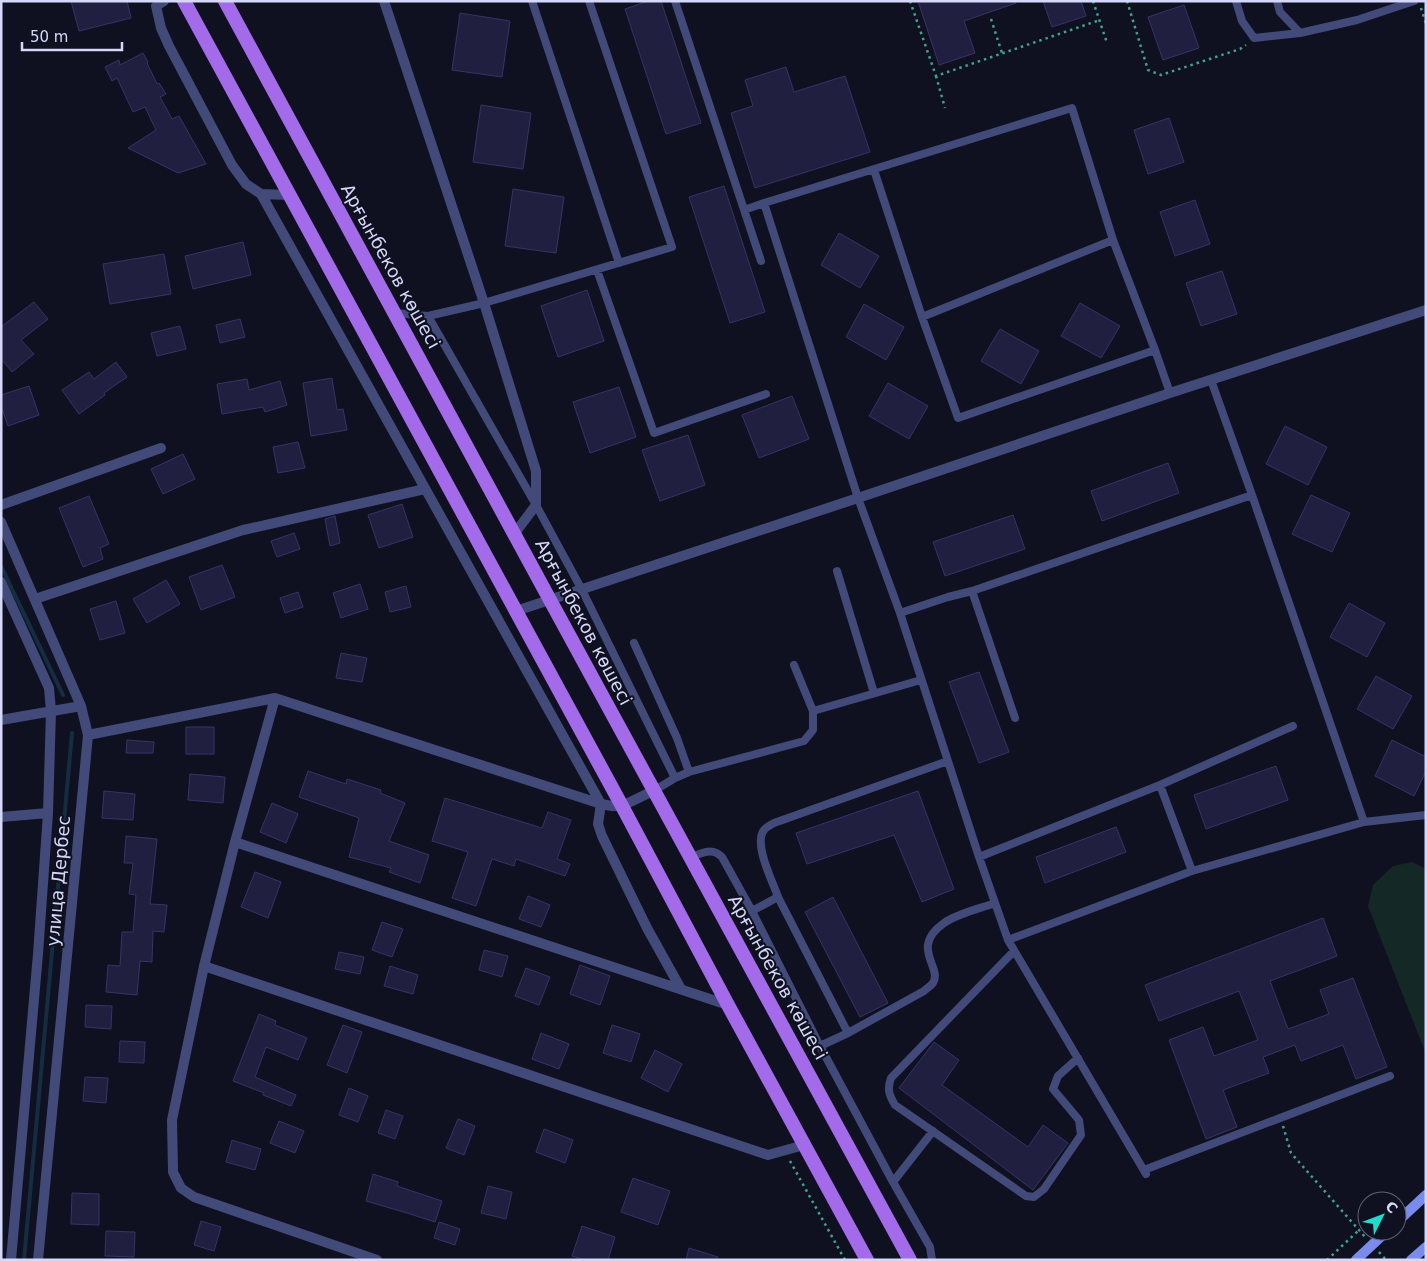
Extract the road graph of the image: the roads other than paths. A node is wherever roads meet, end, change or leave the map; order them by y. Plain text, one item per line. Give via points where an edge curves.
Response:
1 (184, 1) edge
2 (225, 1) edge
3 (384, 1) edge
4 (532, 1) edge
5 (589, 1) edge
6 (675, 1) edge
7 (1236, 1) edge
8 (1277, 1) edge
9 (1414, 1) edge
10 (158, 3) edge
11 (1300, 33) junction
12 (874, 170) junction
13 (261, 194) junction
14 (289, 195) junction
15 (764, 204) junction
16 (744, 210) junction
17 (1113, 240) junction
18 (761, 261) dead end
19 (619, 263) junction
20 (597, 270) junction
21 (484, 303) junction
22 (1426, 310) edge
23 (396, 313) junction
24 (428, 316) junction
25 (922, 317) junction
26 (1155, 350) junction
27 (1210, 380) junction
28 (1170, 393) junction
29 (766, 394) dead end
30 (161, 448) dead end
31 (425, 489) junction
32 (1252, 495) junction
33 (858, 498) junction
34 (1, 505) edge
35 (536, 505) junction
36 (1, 522) edge
37 (515, 533) junction
38 (837, 571) dead end
39 (1, 582) edge
40 (582, 590) junction
41 (972, 590) junction
42 (34, 599) junction
43 (550, 600) junction
44 (516, 611) junction
45 (900, 612) junction
46 (634, 643) dead end
47 (794, 665) dead end
48 (921, 680) junction
49 (874, 693) junction
50 (275, 698) junction
51 (81, 706) junction
52 (51, 711) junction
53 (813, 711) junction
54 (1015, 718) dead end
55 (1, 720) edge
56 (1293, 726) dead end
57 (88, 735) junction
58 (948, 761) junction
59 (689, 772) junction
60 (675, 778) junction
61 (1160, 785) junction
62 (655, 790) junction
63 (600, 804) junction
64 (622, 806) junction
65 (48, 812) junction
66 (1426, 815) edge
67 (1, 818) edge
68 (1364, 822) junction
69 (235, 842) junction
70 (691, 857) junction
71 (979, 857) junction
72 (1192, 871) junction
73 (778, 897) junction
74 (995, 903) junction
75 (752, 911) junction
76 (1008, 940) junction
77 (1014, 951) junction
78 (204, 966) junction
79 (681, 989) junction
80 (728, 1005) junction
81 (848, 1033) junction
82 (820, 1046) junction
83 (1078, 1058) junction
84 (1390, 1076) dead end
85 (933, 1131) junction
86 (804, 1145) junction
87 (893, 1182) junction
88 (1426, 1194) edge
89 (1407, 1212) edge
90 (1375, 1241) edge
91 (1426, 1247) edge
92 (11, 1260) edge
93 (38, 1260) edge
94 (377, 1260) edge
95 (867, 1260) edge
96 (910, 1260) edge
97 (932, 1260) edge
98 (1356, 1260) edge
99 (1412, 1260) edge

1 - 14 main road
2 - 23 main road, Арғынбеков көшесі
3 - 21 street
4 - 19 lane
5 - 19 lane via 672,247
6 - 16 lane
7 - 11 lane via 1242,21 1254,38
8 - 11 lane via 1280,12
9 - 11 lane via 1357,20
10 - 13 street via 161,28 169,46 232,166 246,184
12 - 15 lane
12 - 17 lane via 1072,108
12 - 25 lane
13 - 14 street
13 - 31 street
14 - 44 main road
15 - 16 lane
15 - 33 lane
16 - 18 lane
17 - 25 lane
17 - 26 lane
19 - 20 lane
20 - 21 lane
20 - 29 lane via 654,433
21 - 24 lane
21 - 35 street via 536,471
22 - 27 street
23 - 24 lane
23 - 37 main road, Арғынбеков көшесі
24 - 35 lane
25 - 26 lane via 958,418
26 - 28 lane
27 - 28 street
27 - 32 lane
28 - 33 street
30 - 34 street
31 - 42 street via 243,530
31 - 63 street
32 - 41 lane
32 - 68 lane
33 - 40 street
33 - 45 lane
35 - 37 street
35 - 40 lane
36 - 42 street, улица Дербес
37 - 43 main road, Арғынбеков көшесі
38 - 49 lane
39 - 52 street, улица Дербес via 49,688
40 - 43 street
40 - 60 lane
41 - 45 lane
41 - 54 lane
42 - 51 street, улица Дербес
43 - 44 street
43 - 62 main road, Арғынбеков көшесі
44 - 64 main road
45 - 48 lane
46 - 59 lane
47 - 53 lane
48 - 49 lane
48 - 58 lane
49 - 53 lane
50 - 57 street
50 - 63 street
50 - 69 street
51 - 52 street
51 - 57 street, улица Дербес
52 - 55 street
52 - 65 street, улица Дербес
53 - 59 lane via 813,730 804,741
56 - 61 lane
57 - 93 street, улица Дербес
58 - 71 lane
58 - 73 lane via 774,823 764,830 760,839 761,849
59 - 60 lane
60 - 62 lane
61 - 71 lane
61 - 72 lane
62 - 64 street
62 - 70 main road, Арғынбеков көшесі
63 - 64 street
63 - 79 street via 598,824 602,836
64 - 80 main road
65 - 67 street
65 - 92 street, улица Дербес
66 - 68 lane
68 - 72 lane
69 - 78 street
69 - 79 street
70 - 75 lane via 712,850 718,853
70 - 96 main road, Арғынбеков көшесі
71 - 74 lane
72 - 76 lane
73 - 75 lane
73 - 81 lane
74 - 76 lane
74 - 81 lane via 944,923 932,934 927,946 935,974 933,982 924,991
75 - 82 lane
76 - 77 lane
77 - 83 lane
77 - 85 lane via 890,1078 889,1095 895,1105
78 - 86 street via 768,1155
78 - 94 street via 172,1120 173,1172 181,1188 194,1197
79 - 80 street
80 - 86 main road
81 - 82 lane
82 - 87 lane
83 - 84 lane via 1145,1172
83 - 85 lane via 1058,1076 1053,1089 1079,1120 1080,1135 1044,1189 1034,1197 1026,1196
85 - 87 lane
86 - 95 main road
87 - 97 lane via 930,1247
88 - 89 main road
90 - 98 main road
91 - 99 main road

